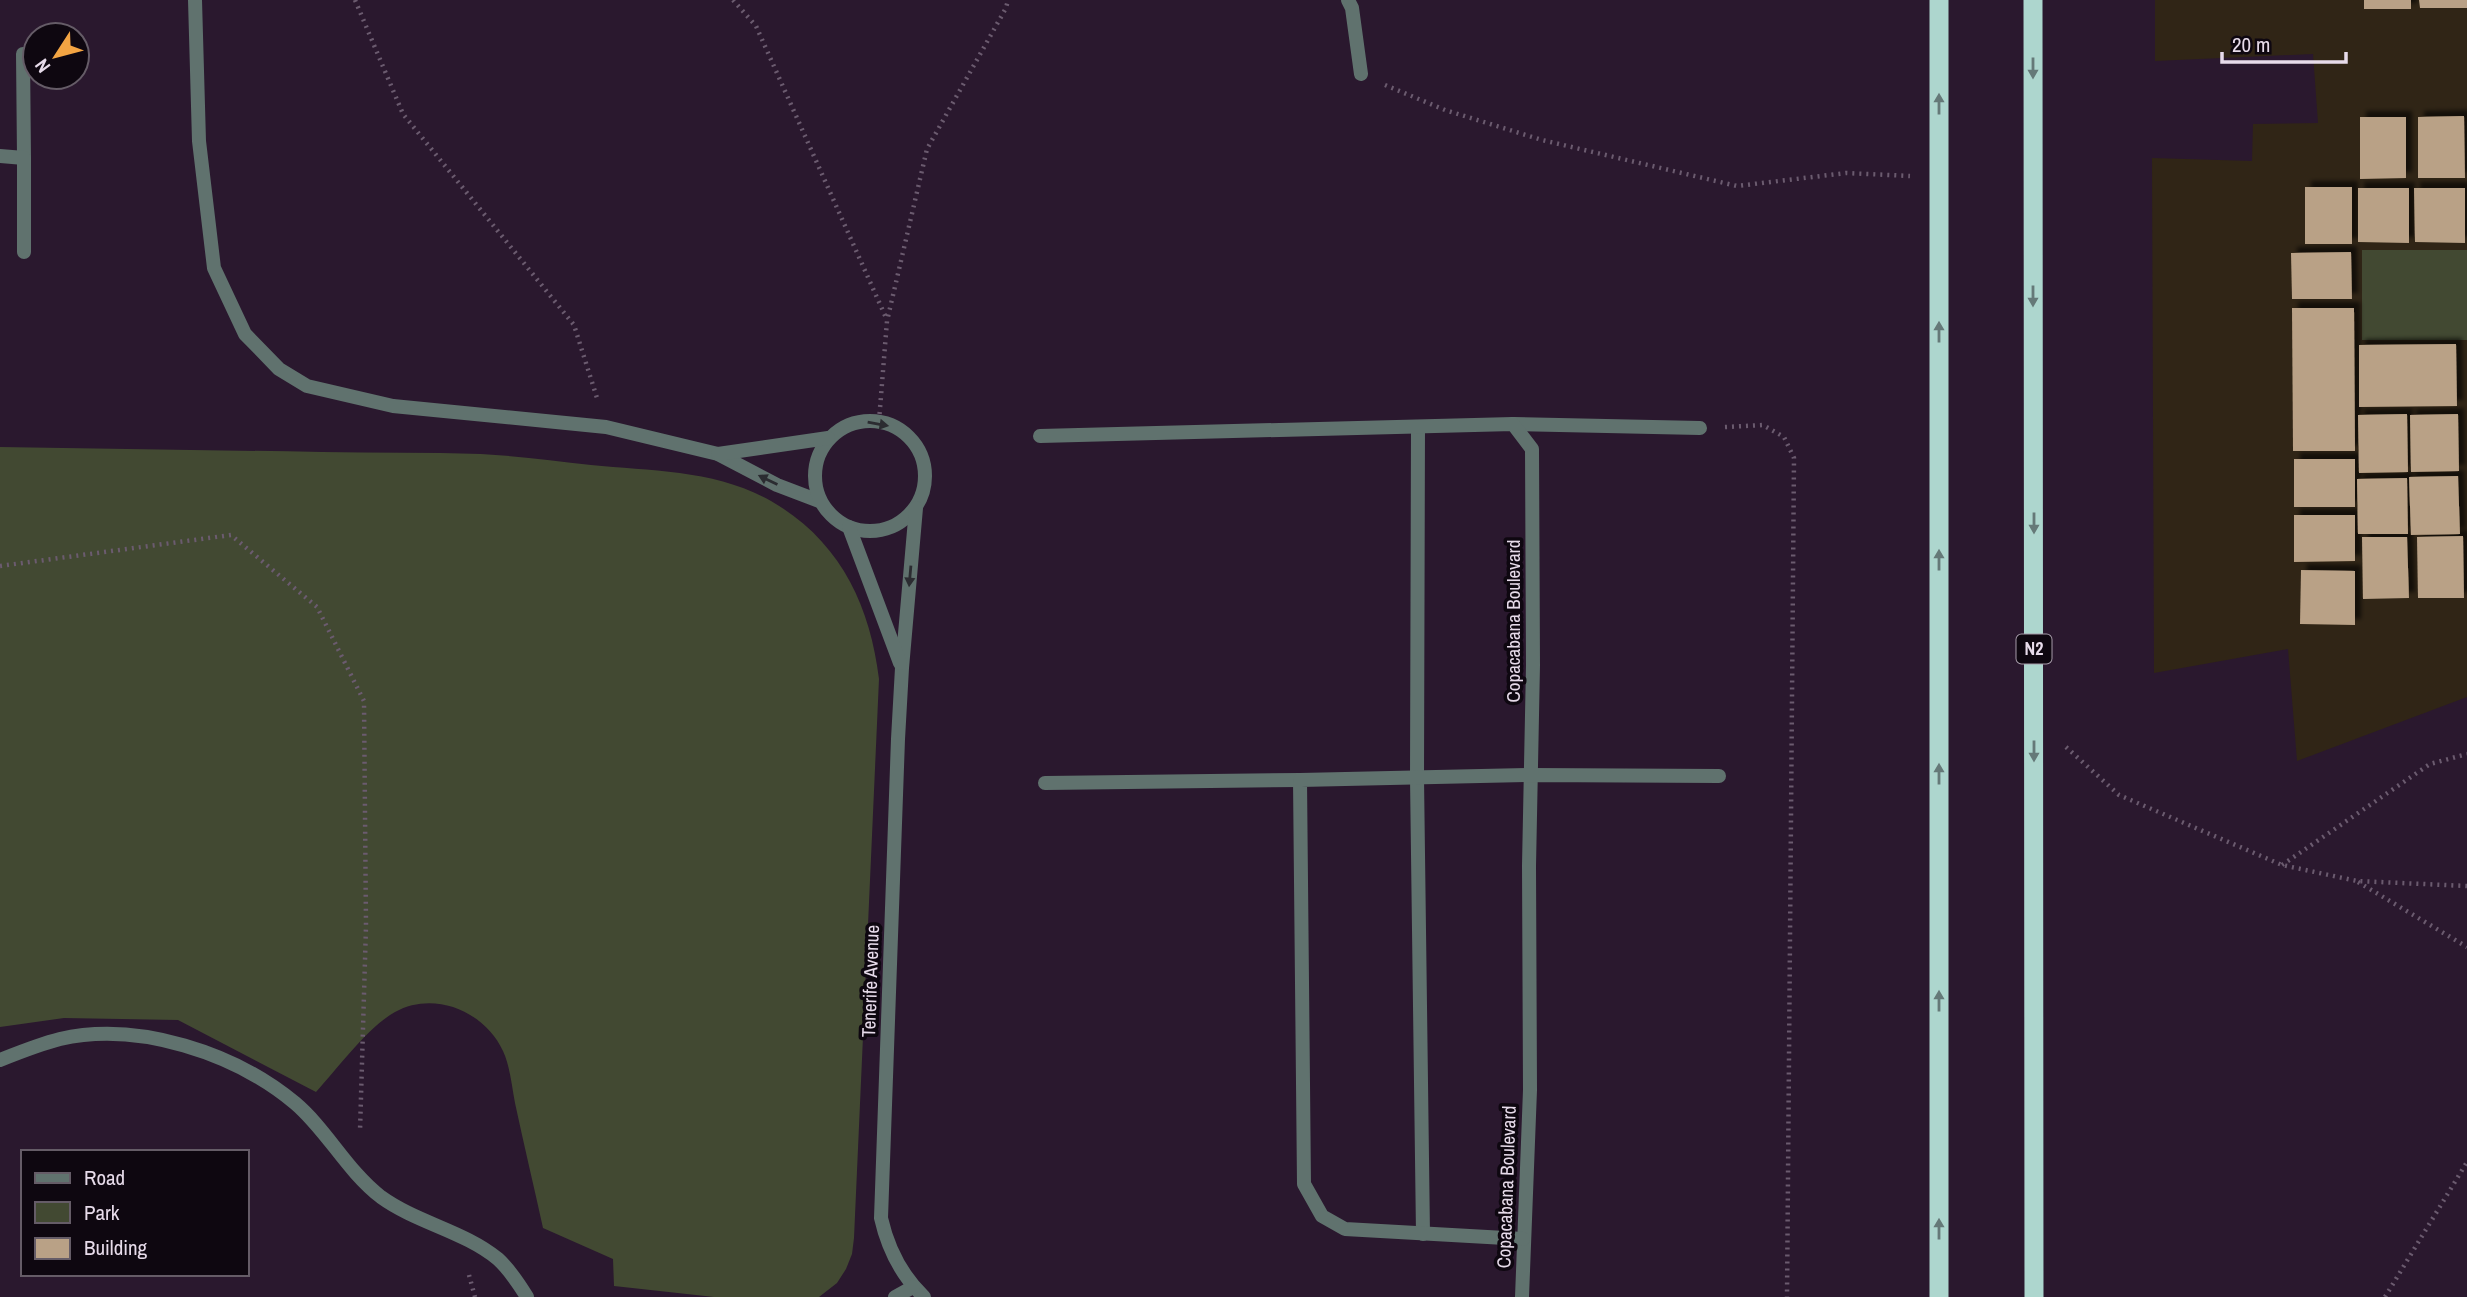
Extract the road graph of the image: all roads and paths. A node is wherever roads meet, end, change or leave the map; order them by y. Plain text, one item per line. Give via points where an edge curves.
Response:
1 (195, 0) edge
2 (355, 0) edge
3 (733, 0) edge
4 (1008, 0) edge
5 (1348, 0) edge
6 (1939, 0) edge
7 (2033, 0) edge
8 (1361, 74) joint
9 (23, 91) edge
10 (0, 156) edge
11 (24, 158) junction
12 (1939, 178) junction
13 (24, 252) dead end
14 (887, 321) junction
15 (879, 421) junction
16 (1513, 424) junction
17 (607, 427) junction
18 (1418, 427) junction
19 (1700, 428) joint
20 (1041, 436) dead end
21 (828, 438) junction
22 (719, 454) junction
23 (819, 501) junction
24 (916, 508) junction
25 (849, 527) junction
26 (0, 566) edge
27 (902, 668) junction
28 (2034, 718) junction
29 (2467, 754) edge
30 (1531, 775) junction
31 (1719, 776) dead end
32 (1417, 778) junction
33 (1300, 780) junction
34 (1045, 783) dead end
35 (2282, 865) junction
36 (2357, 881) junction
37 (2467, 886) edge
38 (2467, 947) edge
39 (0, 1060) edge
40 (2467, 1162) edge
41 (359, 1177) junction
42 (1423, 1234) junction
43 (1522, 1239) junction
44 (463, 1268) dead end
45 (918, 1292) edge
46 (475, 1297) edge
47 (527, 1297) edge
48 (895, 1297) edge
49 (1522, 1297) edge
50 (1787, 1297) edge
51 (1940, 1297) edge
52 (2034, 1297) edge
53 (2385, 1297) edge

1 - 17 street via 199,141 214,268 245,334 279,369 307,386 393,405
2 - 17 path via 403,114 574,325
3 - 14 path via 756,26
4 - 14 path via 927,149
5 - 8 street
12 -> 6 highway
7 -> 28 highway, N2
8 - 12 path via 1445,110 1542,140 1737,186 1846,173
9 - 11 street
10 - 11 street
11 - 13 street
51 -> 12 highway
14 - 15 path
15 - 21 street via 851,423
15 -> 24 street via 904,432 921,454 925,482
16 - 18 street
16 - 19 street
16 - 30 street, Copacabana Boulevard via 1532,449
17 - 22 street
18 - 20 street
18 - 32 street
19 - 50 path via 1763,425 1784,438 1794,458
21 - 22 street
21 - 23 street via 814,468
23 -> 22 street
23 - 25 street via 831,517
24 - 25 street via 897,525 873,532
24 -> 27 street, Tenerife Avenue
25 - 27 street, Tenerife Avenue
26 - 41 path via 231,535 317,607 364,701 366,926
27 - 45 street, Tenerife Avenue via 881,1218 893,1256
28 - 35 path via 2119,795
28 -> 52 highway, N2
29 - 35 path via 2430,764
30 - 31 street
30 - 32 street
30 - 43 street, Copacabana Boulevard via 1530,1090
32 - 33 street
32 - 42 street
33 - 34 street
33 - 42 street via 1304,1184 1322,1216 1345,1229
35 - 36 path
36 - 37 path
36 - 38 path
39 - 41 street via 62,1039 101,1034 168,1040 192,1047 294,1102
40 - 53 path
41 - 47 street via 399,1209 498,1259
42 - 43 street
43 - 49 street, Copacabana Boulevard
44 - 46 path
45 - 48 street, Tenerife Avenue

